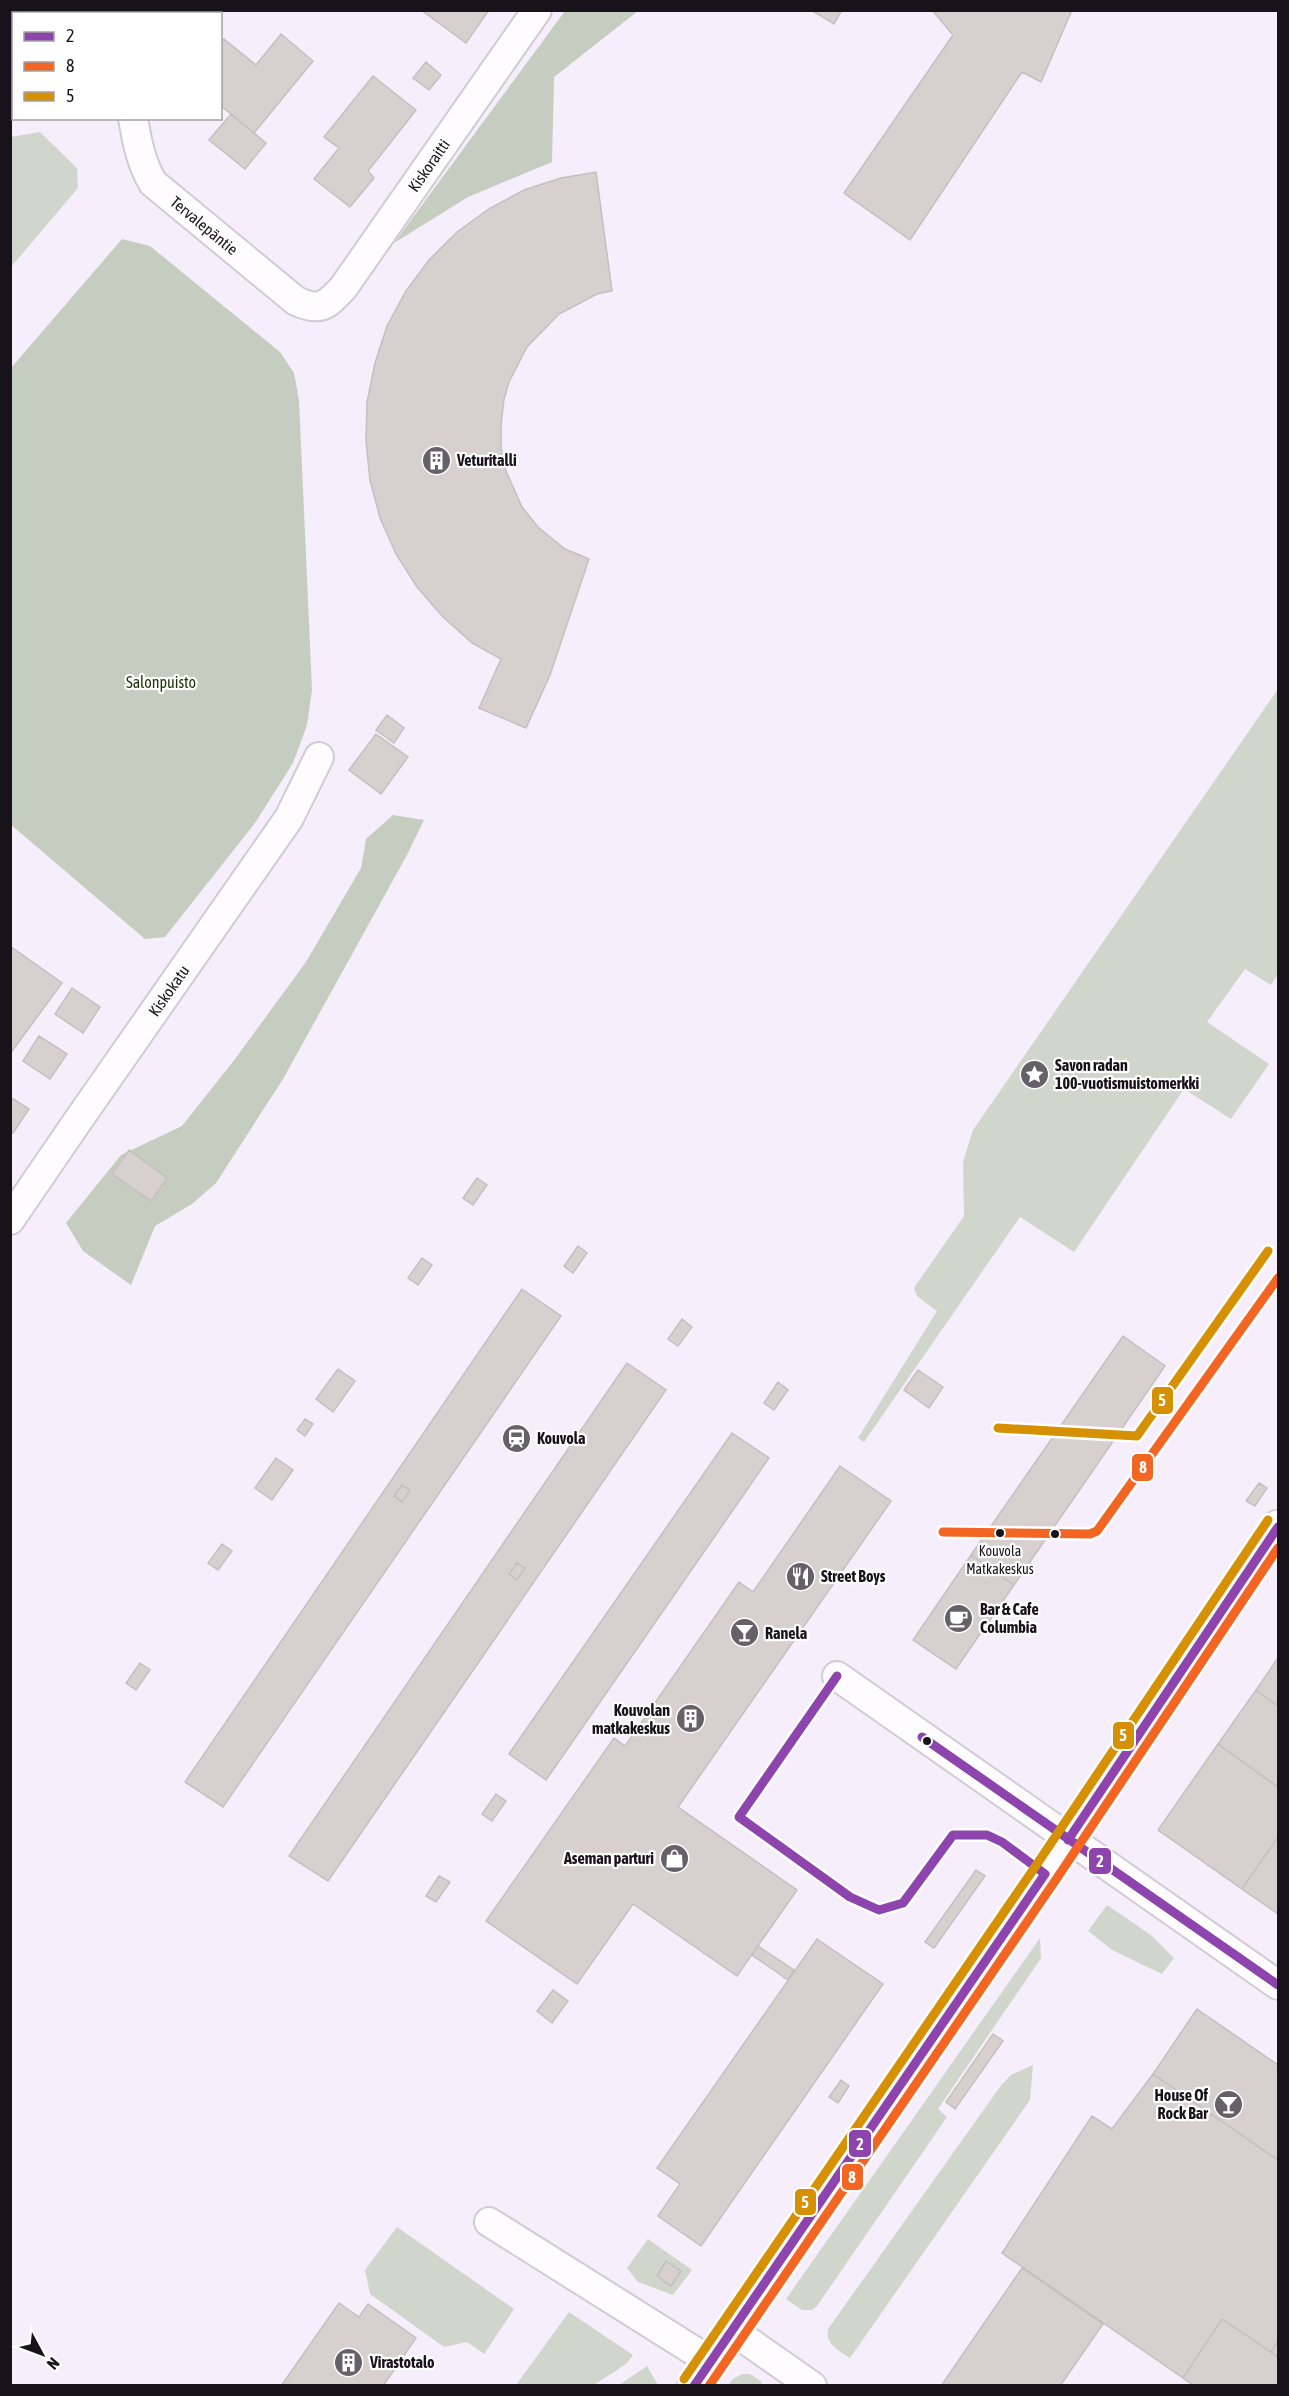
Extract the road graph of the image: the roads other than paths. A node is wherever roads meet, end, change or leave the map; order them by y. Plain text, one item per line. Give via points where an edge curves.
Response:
1 (537, 10) edge
2 (133, 120) edge
3 (311, 308) joint
4 (319, 758) dead end
5 (10, 1220) edge
6 (1278, 1527) edge
7 (837, 1676) dead end
8 (1068, 1840) junction
9 (1278, 1985) edge
10 (489, 2222) dead end
11 (732, 2330) junction
12 (702, 2373) edge
13 (812, 2385) edge

1 - 3 street, Kiskoraitti via 343,288 328,304
2 - 3 street, Tervalepäntie via 139,149 153,183 296,301
4 - 5 street, Kiskokatu via 289,818
6 - 8 street
7 - 8 street
8 - 9 street
8 - 11 street
10 - 12 street
11 - 12 street
11 - 13 street

